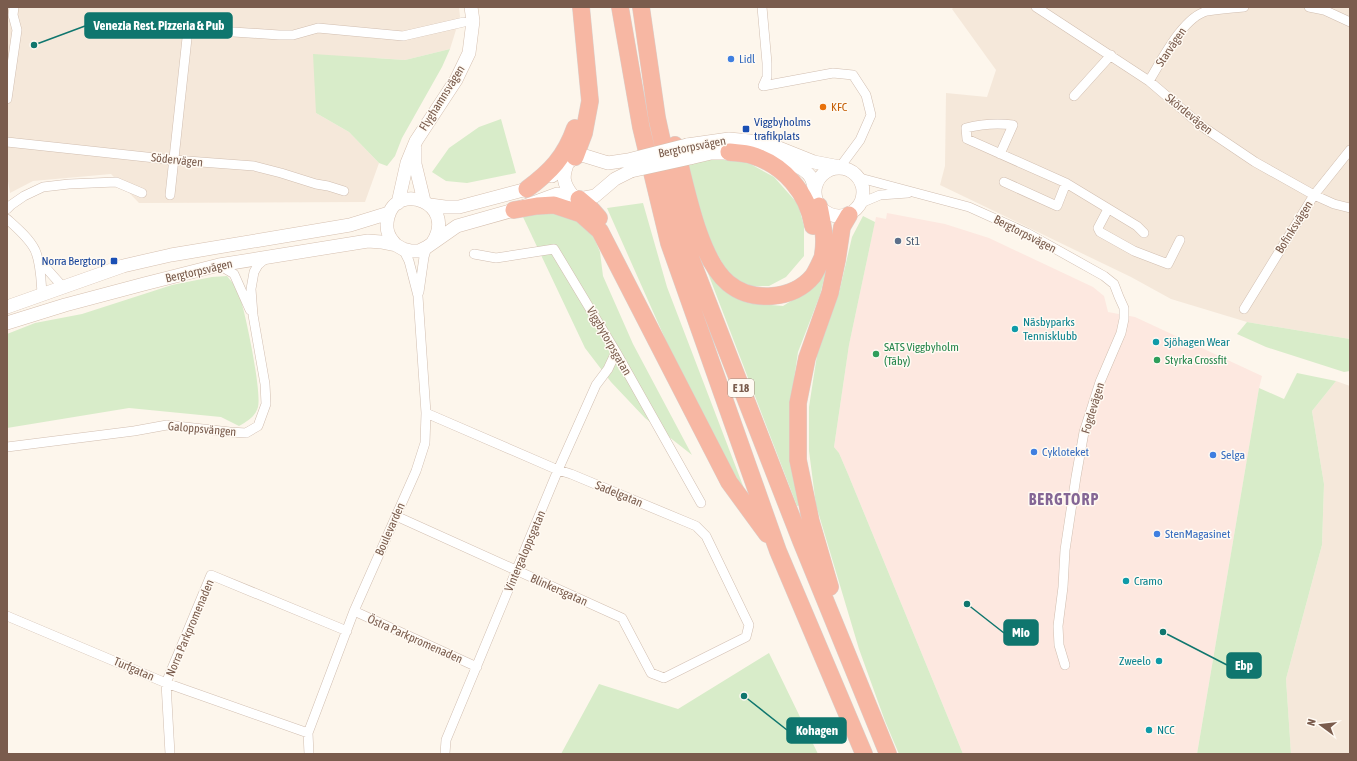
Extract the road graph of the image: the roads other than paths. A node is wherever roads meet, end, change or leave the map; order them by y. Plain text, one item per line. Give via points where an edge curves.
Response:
1 (14, 7) edge
2 (471, 7) edge
3 (581, 7) edge
4 (620, 7) edge
5 (762, 7) edge
6 (1036, 7) edge
7 (1244, 7) edge
8 (1309, 7) edge
9 (641, 8) edge
10 (100, 20) dead end
11 (464, 22) dead end
12 (1350, 22) edge
13 (188, 29) junction
14 (1111, 56) junction
15 (588, 80) junction
16 (1149, 81) junction
17 (1074, 96) dead end
18 (7, 99) edge
19 (416, 141) junction
20 (7, 142) edge
21 (1350, 150) edge
22 (729, 152) junction
23 (1000, 154) junction
24 (174, 160) junction
25 (572, 160) junction
26 (630, 165) junction
27 (840, 167) junction
28 (860, 178) junction
29 (1004, 182) dead end
30 (1066, 183) junction
31 (526, 189) junction
32 (344, 191) dead end
33 (142, 193) dead end
34 (918, 193) junction
35 (170, 195) dead end
36 (1314, 195) junction
37 (576, 197) junction
38 (817, 199) junction
39 (427, 203) junction
40 (861, 203) junction
41 (8, 204) edge
42 (393, 208) junction
43 (1350, 208) edge
44 (1108, 209) junction
45 (514, 210) junction
46 (849, 214) junction
47 (7, 219) edge
48 (1144, 233) dead end
49 (1180, 240) dead end
50 (430, 245) junction
51 (399, 247) junction
52 (474, 254) dead end
53 (266, 258) junction
54 (38, 259) junction
55 (219, 265) junction
56 (63, 287) junction
57 (42, 294) junction
58 (418, 296) junction
59 (772, 296) junction
60 (1120, 297) joint
61 (7, 307) edge
62 (1244, 309) dead end
63 (253, 315) junction
64 (643, 316) junction
65 (7, 324) edge
66 (616, 352) junction
67 (426, 413) junction
68 (7, 447) edge
69 (558, 470) junction
70 (701, 503) dead end
71 (396, 516) junction
72 (778, 551) junction
73 (516, 570) junction
74 (354, 611) junction
75 (7, 616) edge
76 (346, 631) junction
77 (1066, 665) dead end
78 (477, 667) junction
79 (651, 674) joint
80 (166, 683) junction
81 (308, 733) junction
82 (170, 754) edge
83 (309, 754) edge
84 (445, 754) edge
85 (864, 754) edge
86 (889, 754) edge

1 - 18 street via 13,15 17,30
2 - 19 main road, Flyghamnsvägen via 473,21 469,53 456,80
3 - 15 highway
4 - 72 highway, E 18 via 641,128 669,243
5 - 27 street via 767,63 767,76 763,86 833,73 852,76 866,95 871,115 860,140
6 - 14 street, Skördevägen
7 - 16 street, Starvägen via 1206,12 1189,22
8 - 12 street via 1324,10
9 - 59 highway via 695,222 710,260 728,283 744,292 762,297
9 - 86 highway, E 18 via 658,118 684,241 801,541
10 - 13 street
11 - 13 street via 403,36 318,28 293,35
13 - 24 street
14 - 16 street, Skördevägen
14 - 17 street
15 - 25 highway via 590,101 584,133
15 - 31 highway via 574,130 560,158 544,176
16 - 36 street, Skördevägen via 1203,127 1255,162
19 - 39 main road, Flyghamnsvägen via 415,164
19 - 42 main road, Flyghamnsvägen
20 - 24 street, Södervägen
21 - 36 street, Bofinksvägen
22 - 26 main road, Bergtorpsvägen, bridge
22 - 38 main road, Bergtorpsvägen via 759,153 798,167 811,177
22 - 59 highway via 751,155 775,166 791,179 804,197 811,213 815,236 811,262 802,278 792,288
23 - 23 street via 967,139 966,128 978,125 1013,125
23 - 30 street
24 - 32 street, Södervägen via 254,166
24 - 35 street
25 - 26 main road, Bergtorpsvägen via 582,155 608,163
25 - 31 main road, Bergtorpsvägen via 546,180
25 - 37 main road via 565,171 564,180
26 - 27 main road, Bergtorpsvägen, bridge via 687,145 729,139 774,146 814,162
26 - 37 main road, Bergtorpsvägen via 595,196
27 - 28 main road via 854,172
27 - 38 main road via 823,173 816,182
28 - 34 street, Bergtorpsvägen
28 - 40 main road via 864,186
29 - 30 street via 1057,206
30 - 44 street
31 - 39 main road, Bergtorpsvägen via 459,207
33 - 41 street via 116,182 69,184 43,187
34 - 40 street, Bergtorpsvägen via 880,195
34 - 60 street, Bergtorpsvägen via 969,207 1027,233 1104,276 1114,284
36 - 43 street, Skördevägen
36 - 62 street, Bofinksvägen
37 - 45 main road, Bergtorpsvägen via 557,194
37 - 64 highway via 592,210 605,226
38 - 46 main road via 825,212 841,216
38 - 59 highway via 825,234 823,255 814,275 803,286
39 - 42 main road, Bergtorpsvägen via 417,199 406,199
39 - 50 main road via 438,218 439,227
40 - 46 main road
42 - 51 main road via 386,224 387,232 390,239
42 - 56 main road, Bergtorpsvägen via 350,225 171,254 123,266
44 - 48 street via 1138,226
44 - 49 street via 1098,228 1100,232 1134,251 1168,264
45 - 50 main road, Bergtorpsvägen via 457,226
45 - 64 highway via 554,205 582,214 600,231
46 - 86 highway via 842,227 830,293 807,358 798,403 798,460 811,522 831,593
47 - 54 street via 23,234 35,250
50 - 51 main road, Bergtorpsvägen via 419,251
50 - 58 street, Boulevarden via 424,257
51 - 53 main road, Bergtorpsvägen via 368,241
51 - 58 street, Boulevarden via 409,261
52 - 66 street, Viggbytorpsgatan via 496,258 554,250
53 - 55 main road, Bergtorpsvägen
53 - 63 street, Galoppsvängen via 254,272
54 - 56 street
54 - 57 street
55 - 63 street, Galoppsvängen via 234,274
55 - 65 main road, Bergtorpsvägen via 72,303
56 - 57 main road, Bergtorpsvägen
57 - 61 main road, Bergtorpsvägen
58 - 67 street, Boulevarden
60 - 77 street, Fogdevägen via 1124,308 1121,333 1100,382 1084,432 1072,502 1058,626 1059,645
63 - 68 street, Galoppsvängen via 266,404 258,426 246,433 167,425
64 - 72 highway via 729,482
66 - 69 street, Vintergaloppsgatan via 596,385
66 - 70 street, Viggbytorpsgatan
67 - 69 street, Sadelgatan
67 - 71 street, Boulevarden via 425,443
69 - 73 street, Vintergaloppsgatan
69 - 79 street, Sadelgatan via 696,526 706,536 749,624 746,637 664,678
71 - 73 street, Blinkersgatan
71 - 74 street, Boulevarden
72 - 85 highway, E 18
73 - 78 street, Vintergaloppsgatan
73 - 79 street, Blinkersgatan via 622,618
74 - 76 street, Boulevarden
74 - 78 street, Östra Parkpromenaden
75 - 80 street, Turfgatan
76 - 80 street, Norra Parkpromenaden via 211,575
76 - 81 street, Boulevarden
78 - 84 street, Vintergaloppsgatan via 446,740
80 - 81 street, Turfgatan
80 - 82 street, Norra Parkpromenaden
81 - 83 street, Boulevarden

